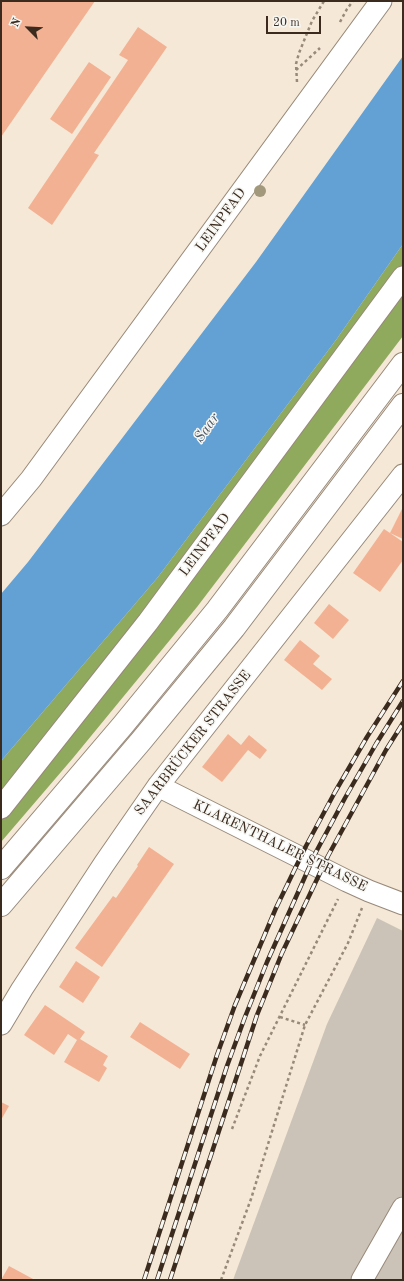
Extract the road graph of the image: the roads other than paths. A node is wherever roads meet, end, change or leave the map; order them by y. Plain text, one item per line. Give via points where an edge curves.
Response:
1 (381, 1) edge
2 (403, 277) edge
3 (403, 364) edge
4 (403, 405) edge
5 (403, 475) edge
6 (1, 515) edge
7 (158, 786) junction
8 (1, 808) edge
9 (1, 868) edge
10 (403, 904) edge
11 (1, 905) edge
12 (1, 1024) edge
13 (403, 1208) edge
14 (362, 1280) edge

1 - 6 street, LEINPFAD via 31,479
2 - 8 street, LEINPFAD via 148,622
3 - 9 highway via 217,610
4 - 11 highway via 229,634
5 - 7 street, SAARBRÜCKER STRASSE
7 - 10 street, KLARENTHALER STRASSE via 369,891
7 - 12 street, SAARBRÜCKER STRASSE via 104,864
13 - 14 street

